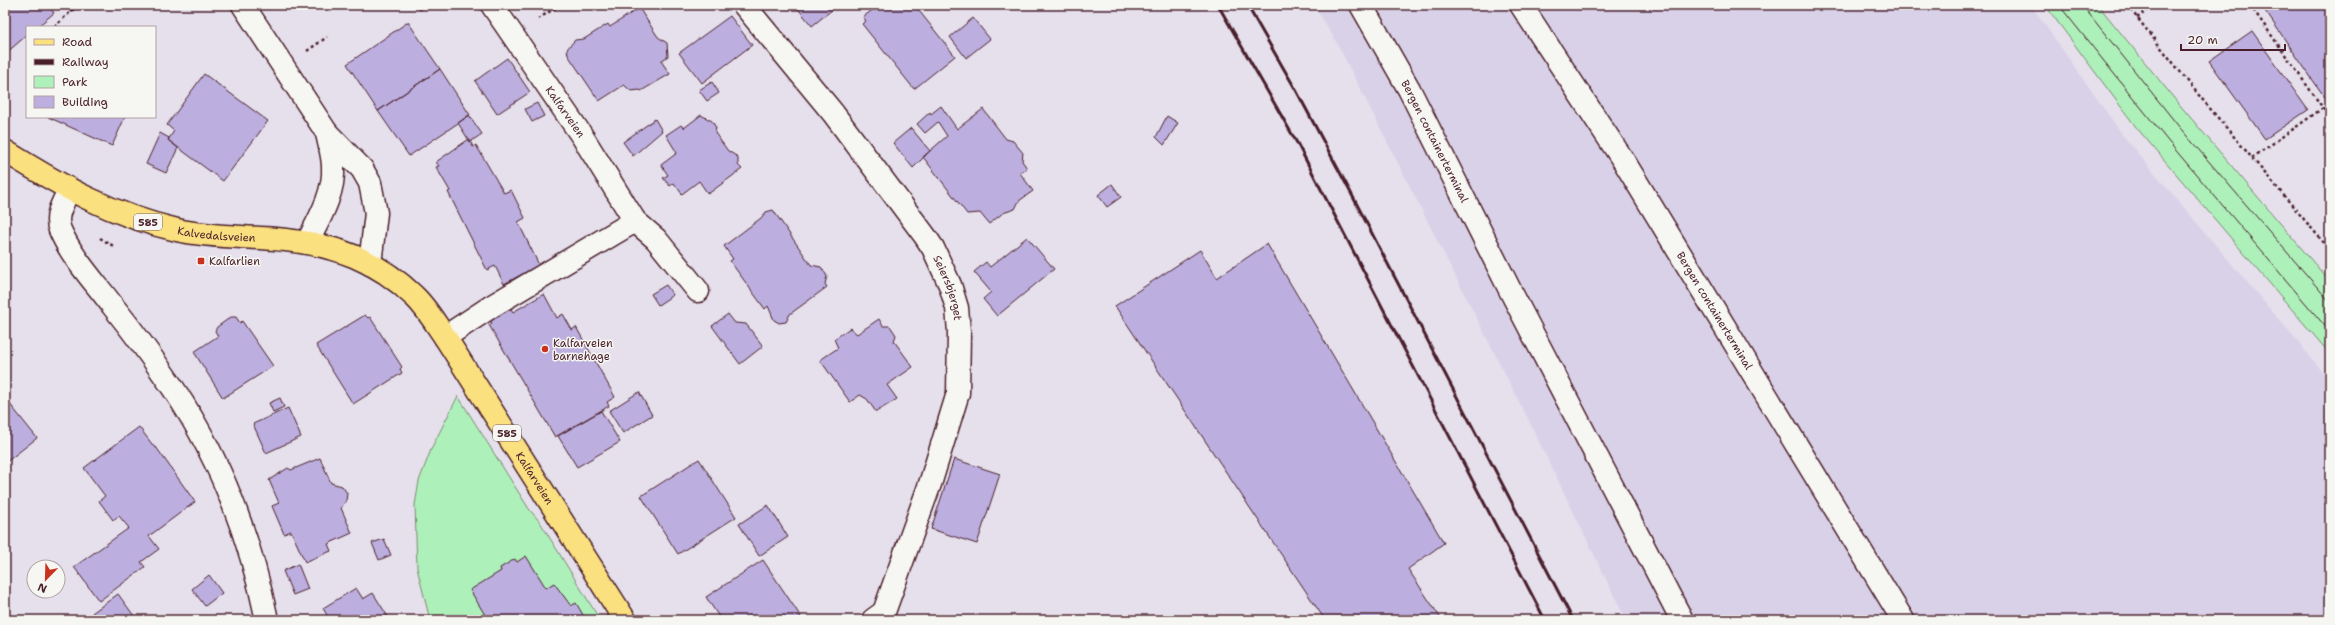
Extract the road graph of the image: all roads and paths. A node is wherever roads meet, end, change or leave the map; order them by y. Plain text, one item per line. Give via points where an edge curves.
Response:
1 (66, 5) edge
2 (78, 5) edge
3 (243, 5) edge
4 (492, 5) edge
5 (744, 5) edge
6 (1361, 5) edge
7 (1521, 5) edge
8 (2127, 5) edge
9 (2155, 5) edge
10 (2250, 5) edge
11 (72, 12) junction
12 (2137, 18) junction
13 (55, 26) edge
14 (327, 37) dead end
15 (307, 51) dead end
16 (2323, 108) junction
17 (2330, 118) edge
18 (327, 133) junction
19 (5, 151) edge
20 (2252, 158) junction
21 (69, 190) junction
22 (635, 221) junction
23 (108, 238) dead end
24 (307, 243) junction
25 (105, 246) dead end
26 (2330, 250) edge
27 (370, 264) junction
28 (698, 291) dead end
29 (445, 337) junction
30 (267, 620) edge
31 (625, 620) edge
32 (873, 620) edge
33 (1682, 620) edge
34 (1903, 620) edge

1 - 11 path
2 - 11 path
3 - 18 street
4 - 22 street, Kalfarveien via 582,136
5 - 32 street, Seiersbjerget via 838,119 925,236 950,286 957,308 958,393 931,481 884,612
6 - 33 street, Bergen containerterminal via 1409,89 1511,292
7 - 34 street, Bergen containerterminal via 1625,163
8 - 12 path
9 - 12 path
10 - 16 path
11 - 13 path
12 - 20 path
14 - 15 path
16 - 17 path
16 - 20 path
18 - 24 street via 334,167 332,185
18 - 27 street via 362,169 370,183 376,213
19 - 21 main road, Kalvedalsveien / 585
20 - 26 path
21 - 24 main road, Kalvedalsveien / 585 via 132,218 177,230
21 - 30 street via 60,210 60,230 79,263 114,306 173,389 217,464 237,510 259,581
22 - 28 street, Kalfarveien via 656,239
22 - 29 street
23 - 25 path
24 - 27 main road, Kalvedalsveien / 585 via 328,246
27 - 29 main road, Kalfarveien / 585 via 415,296
29 - 31 main road, Kalfarveien / 585

